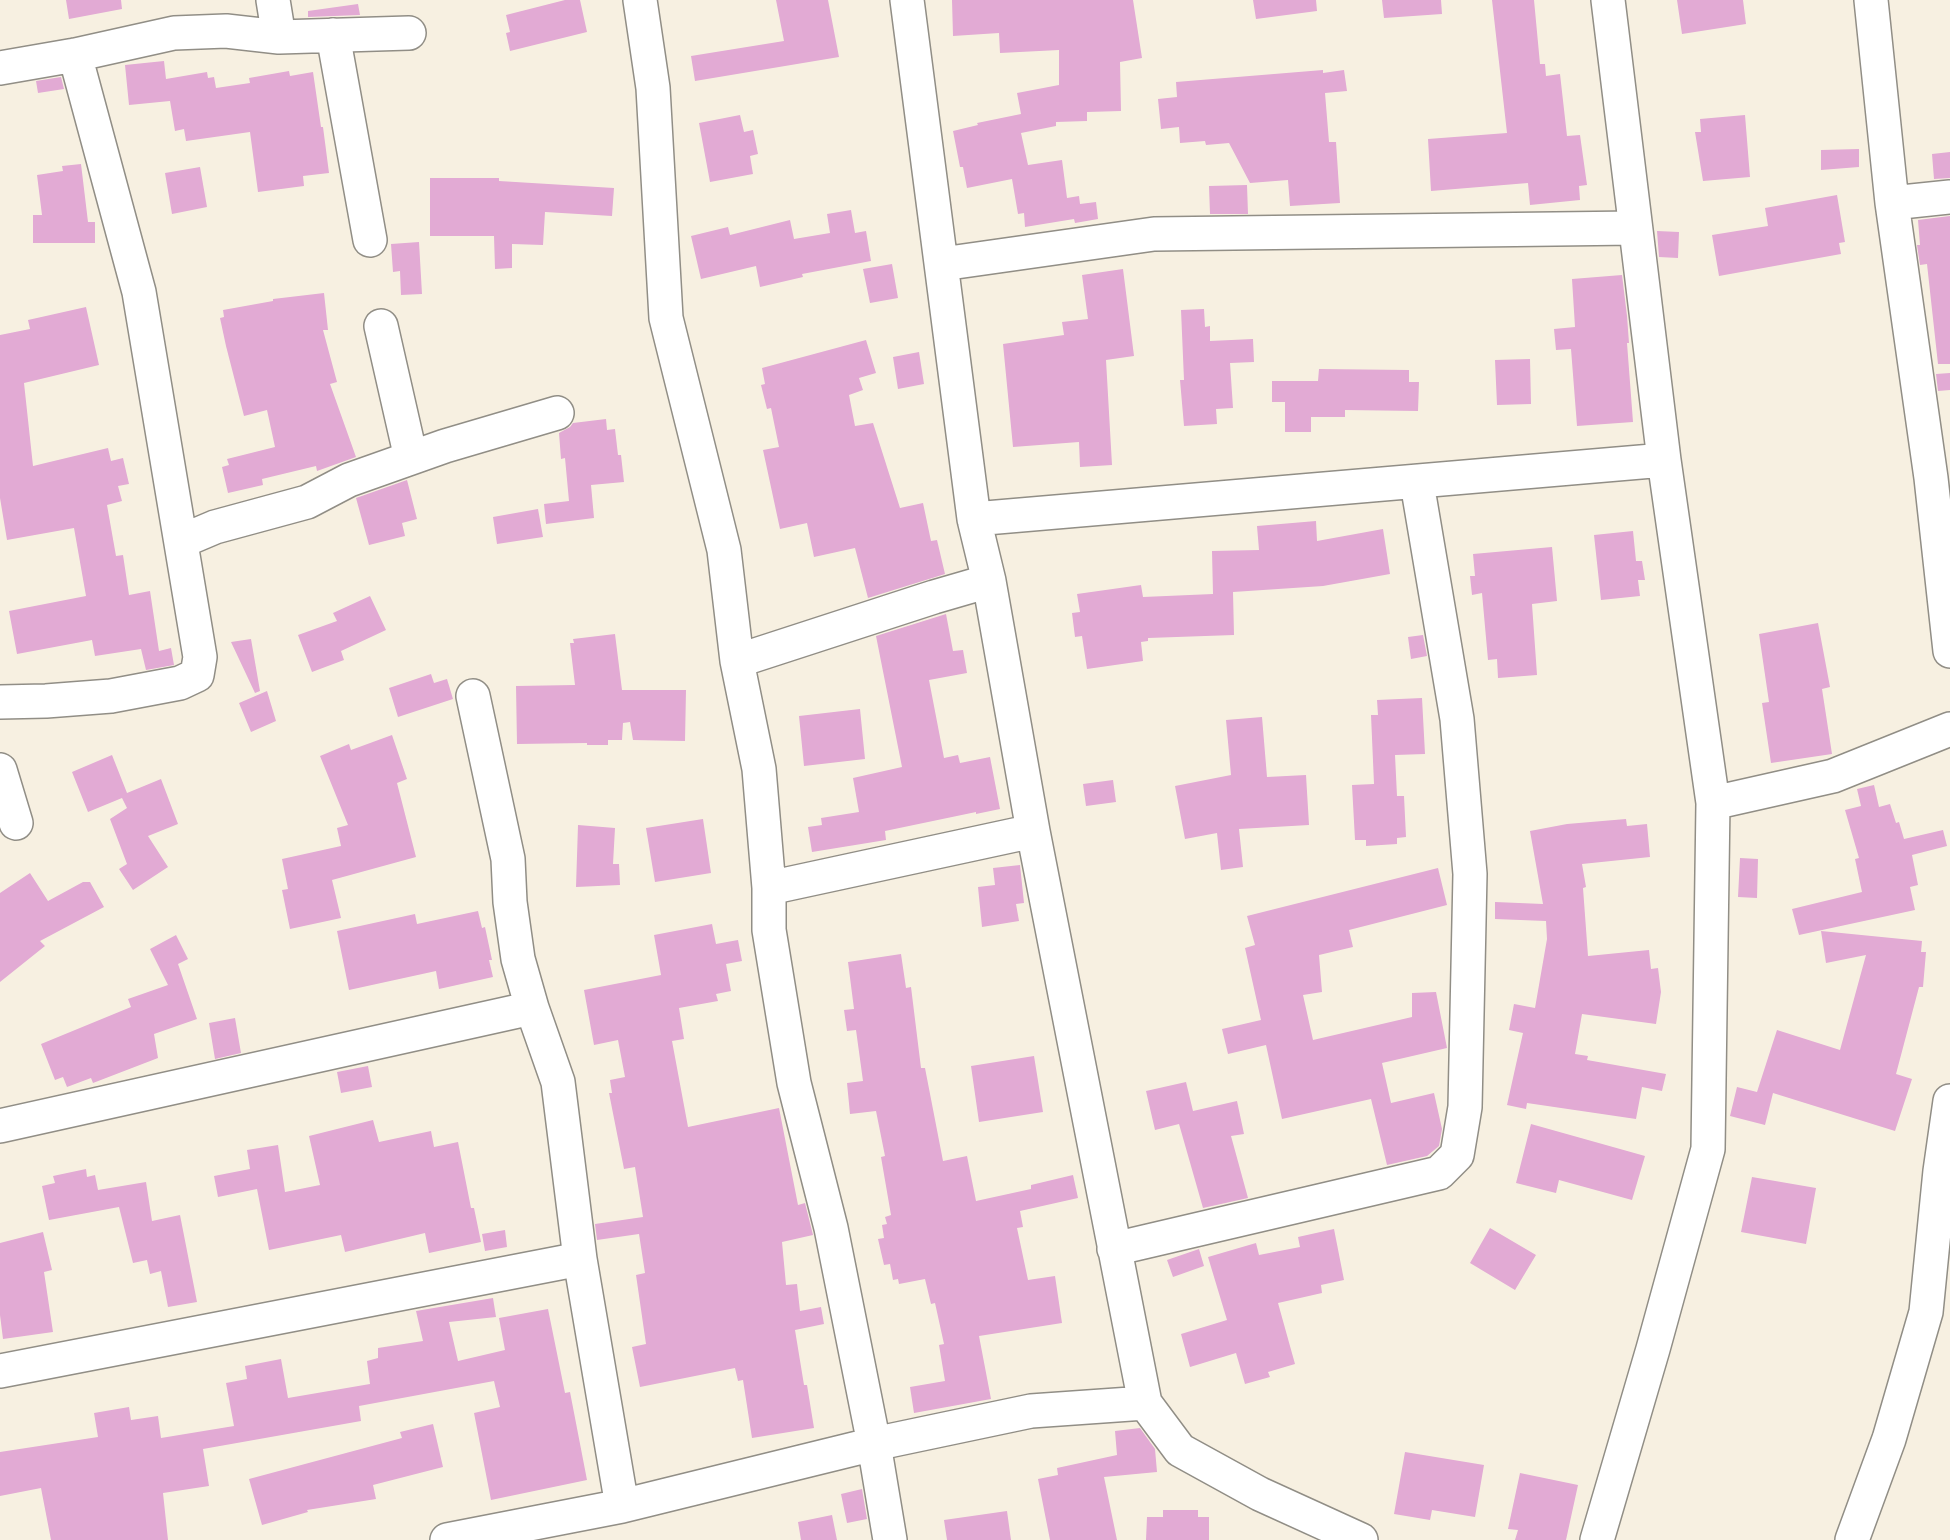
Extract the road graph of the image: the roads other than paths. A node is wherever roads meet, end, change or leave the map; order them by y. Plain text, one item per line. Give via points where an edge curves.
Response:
1 (273, 0) edge
2 (640, 0) edge
3 (907, 0) edge
4 (1608, 0) edge
5 (1871, 0) edge
6 (409, 33) dead end
7 (333, 35) junction
8 (279, 37) junction
9 (75, 55) junction
10 (0, 68) edge
11 (1950, 197) edge
12 (1892, 202) junction
13 (1635, 228) junction
14 (370, 240) dead end
15 (942, 264) junction
16 (382, 326) dead end
17 (557, 413) dead end
18 (411, 458) junction
19 (1664, 460) junction
20 (1418, 482) junction
21 (974, 519) junction
22 (182, 541) junction
23 (989, 581) junction
24 (1950, 651) edge
25 (737, 662) junction
26 (473, 696) dead end
27 (0, 702) edge
28 (1950, 729) edge
29 (0, 770) edge
30 (1713, 803) junction
31 (16, 823) dead end
32 (1033, 831) junction
33 (769, 888) junction
34 (532, 1008) junction
35 (1950, 1101) edge
36 (0, 1126) edge
37 (1114, 1249) junction
38 (580, 1259) junction
39 (0, 1370) edge
40 (1144, 1403) junction
41 (874, 1444) junction
42 (622, 1506) junction
43 (447, 1540) edge
44 (890, 1540) edge
45 (1360, 1540) edge
46 (1597, 1540) edge
47 (1852, 1540) edge

1 - 8 street
2 - 25 street via 653,88 666,318 724,550
3 - 15 street
4 - 13 street
5 - 12 street
6 - 7 street
7 - 8 street
7 - 14 street
8 - 9 street via 226,31 174,33
9 - 10 street
9 - 22 street via 139,292
11 - 12 street
12 - 24 street
13 - 15 street via 1154,234
13 - 19 street
15 - 21 street
16 - 18 street
17 - 18 street
18 - 22 street via 349,480 307,502 215,527
19 - 20 street
19 - 30 street
20 - 21 street
20 - 37 street via 1457,719 1470,874 1465,1107 1457,1155 1439,1173
21 - 23 street
22 - 27 street via 200,657 197,675 180,683 111,696
23 - 25 street
23 - 32 street
25 - 33 street via 759,769
26 - 34 street via 508,859 518,958
28 - 30 street via 1833,776
29 - 31 street
30 - 46 street via 1708,1149
32 - 33 street
32 - 37 street
33 - 41 street via 769,930 794,1083 831,1228
34 - 36 street
34 - 38 street via 558,1082
35 - 47 street via 1926,1312 1889,1439
37 - 40 street
38 - 39 street
38 - 42 street
40 - 41 street via 1031,1410
40 - 45 street via 1180,1450 1260,1494
41 - 42 street
41 - 44 street
42 - 43 street

